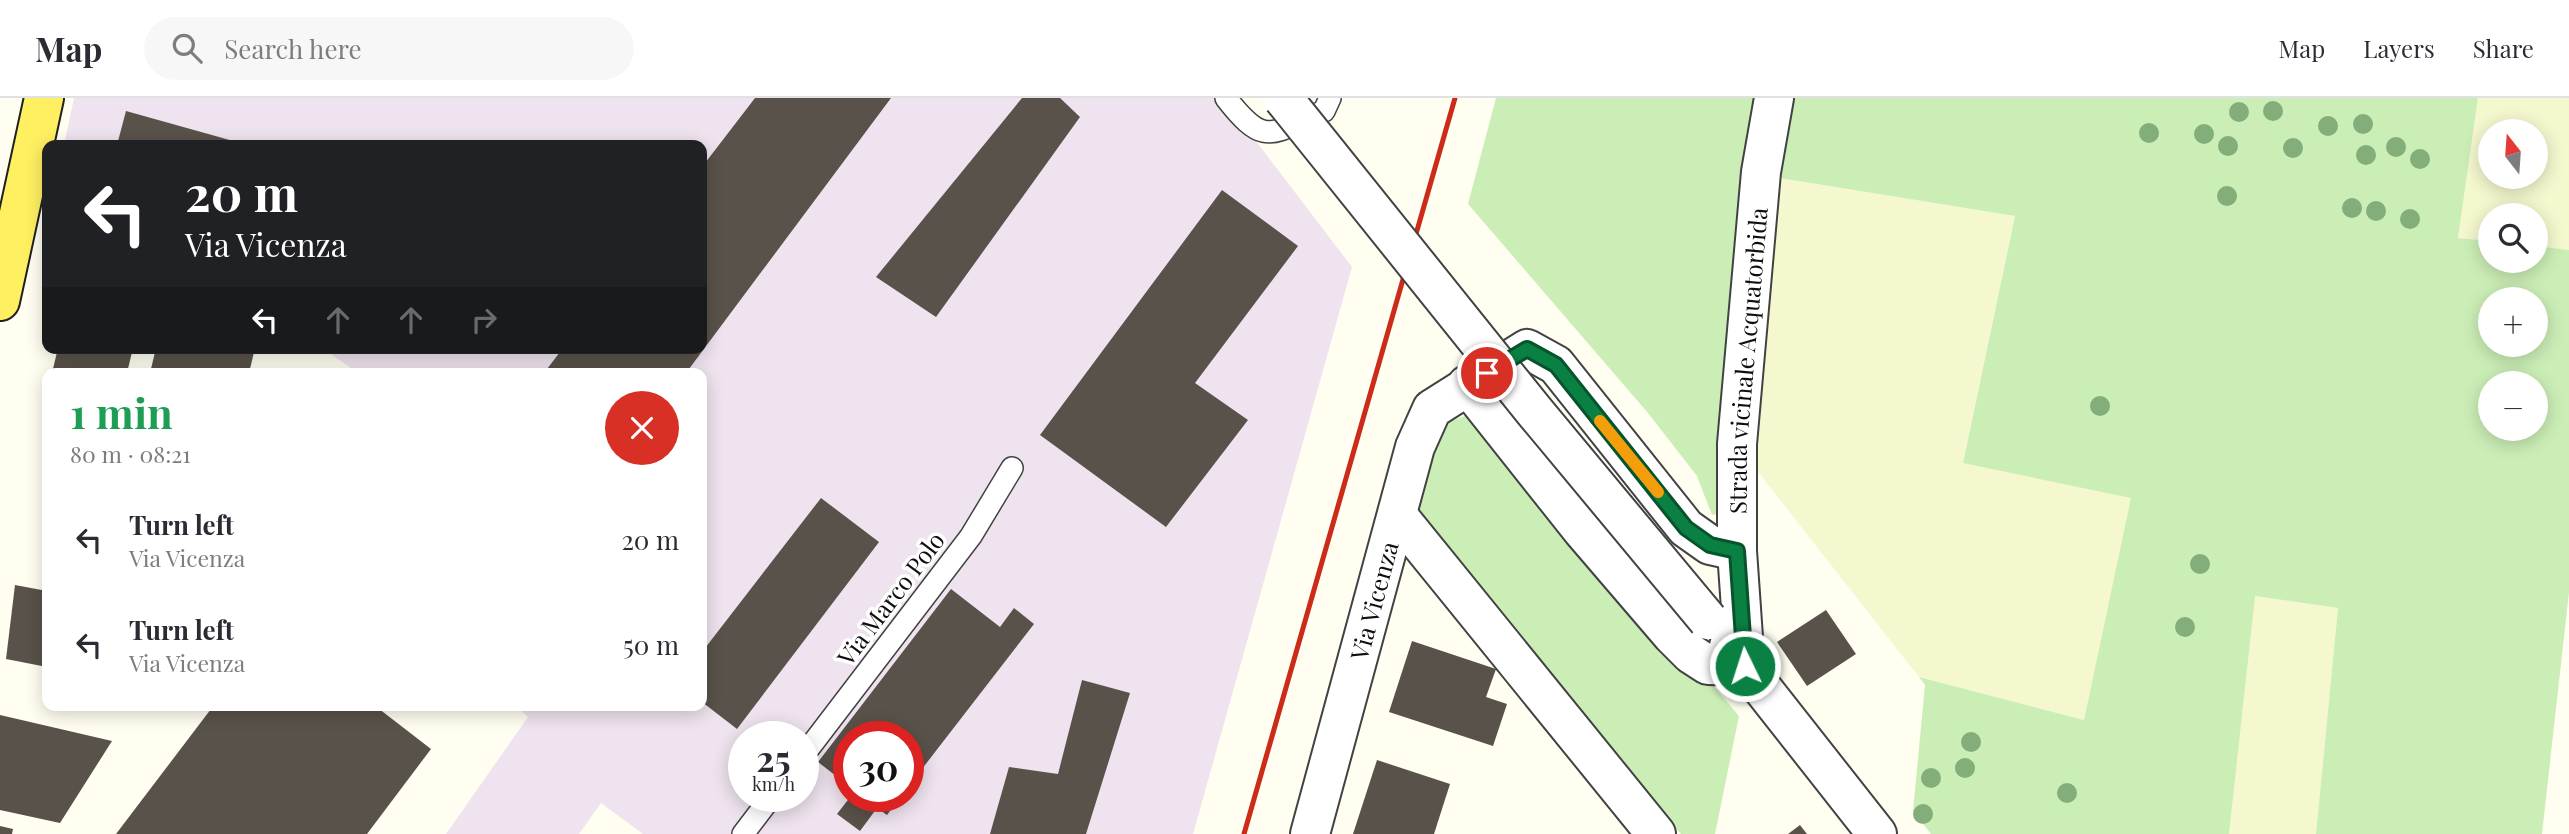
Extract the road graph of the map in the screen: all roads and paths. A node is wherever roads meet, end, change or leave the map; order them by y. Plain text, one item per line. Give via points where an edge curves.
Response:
1 (44, 98) edge
2 (1226, 98) edge
3 (1283, 98) edge
4 (1331, 98) edge
5 (1774, 98) edge
6 (0, 300) edge
7 (1466, 385) junction
8 (1012, 468) dead end
9 (1398, 516) junction
10 (1737, 551) junction
11 (1745, 666) junction
12 (819, 734) edge
13 (760, 812) edge
14 (743, 834) edge
15 (1310, 834) edge
16 (1656, 834) edge
17 (1877, 834) edge

1 - 6 main road
2 - 4 lane via 1244,122 1262,132 1278,131 1324,111
3 - 11 street, bridge
5 - 10 street, Strada vicinale Acquatorbida via 1761,172 1737,444
7 - 9 street, Via Vicenza via 1432,409 1415,447
7 - 10 street, Via Vicenza via 1527,349 1556,365 1686,528 1710,545
7 - 11 street via 1672,635 1708,665
8 - 12 lane, Via Marco Polo via 971,536
9 - 15 street, Via Vicenza
9 - 16 street
10 - 11 street, Strada vicinale Acquatorbida
11 - 17 street
13 - 14 lane

